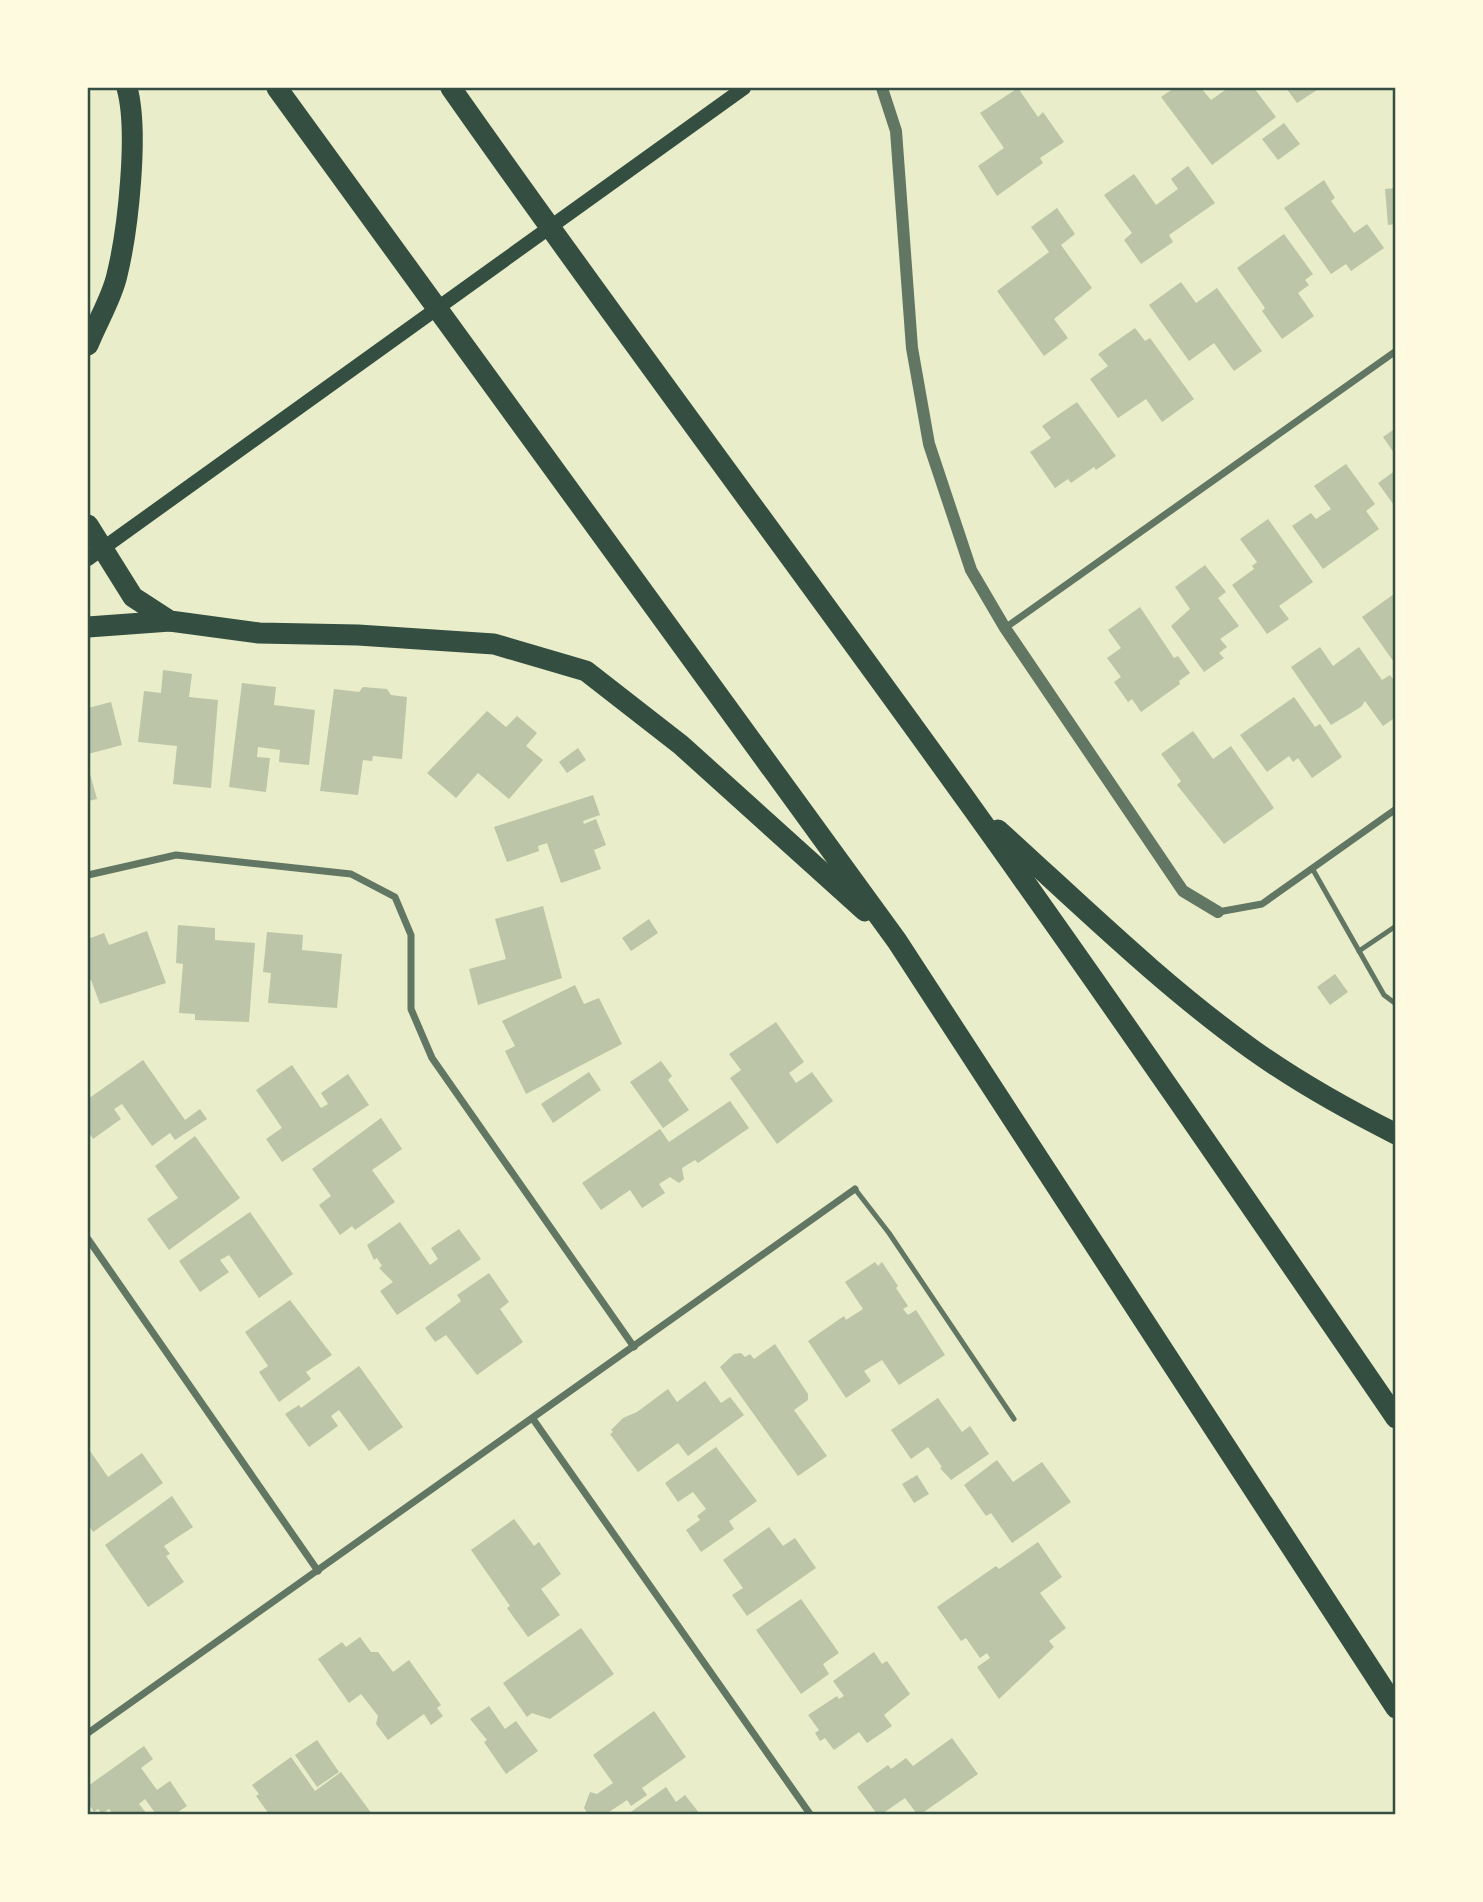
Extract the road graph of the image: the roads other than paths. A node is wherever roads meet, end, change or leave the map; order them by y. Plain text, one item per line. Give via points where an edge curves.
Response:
1 (127, 88) edge
2 (277, 88) edge
3 (451, 88) edge
4 (744, 88) edge
5 (882, 88) edge
6 (88, 345) edge
7 (1395, 351) edge
8 (88, 524) edge
9 (95, 553) edge
10 (170, 621) junction
11 (88, 627) edge
12 (1004, 628) junction
13 (968, 803) junction
14 (1395, 809) edge
15 (1312, 868) junction
16 (88, 875) edge
17 (1218, 912) joint
18 (1395, 926) edge
19 (897, 941) junction
20 (1359, 951) junction
21 (1395, 1004) edge
22 (1395, 1135) edge
23 (855, 1189) joint
24 (88, 1239) edge
25 (634, 1347) junction
26 (1395, 1418) edge
27 (533, 1419) junction
28 (1014, 1419) dead end
29 (318, 1571) junction
30 (1395, 1707) edge
31 (88, 1733) edge
32 (810, 1815) edge

1 - 6 highway via 132,107 129,181 117,276
2 - 19 highway
3 - 13 highway via 602,303
4 - 9 main road
5 - 12 street via 896,131 912,348 929,444 971,570
7 - 12 street
8 - 9 highway
9 - 10 highway via 134,597
10 - 11 highway
10 - 19 highway via 259,633 494,644 586,671 681,745
12 - 17 street via 1182,891
13 - 22 highway via 1155,972 1253,1050 1327,1099
13 - 26 highway via 1189,1114
14 - 15 street
15 - 17 street via 1262,904
15 - 20 lane
16 - 25 street via 176,855 351,874 395,897 411,936 411,1009 432,1058
18 - 20 lane
19 - 30 highway
20 - 21 lane via 1384,995
23 - 25 street
23 - 28 lane
24 - 29 street
25 - 27 street
27 - 29 street
27 - 32 street
29 - 31 street

